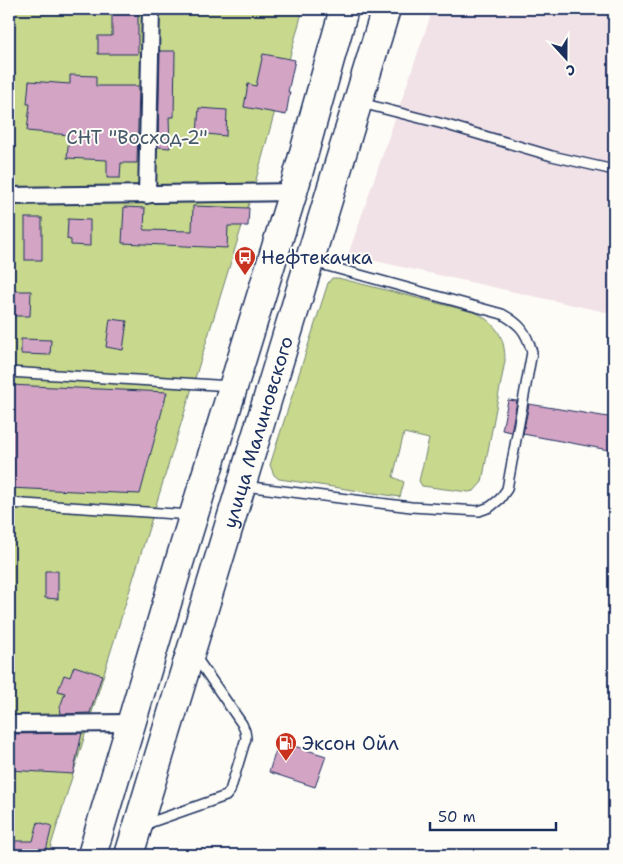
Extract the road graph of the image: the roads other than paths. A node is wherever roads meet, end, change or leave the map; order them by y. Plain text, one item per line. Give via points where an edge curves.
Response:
1 (151, 9) edge
2 (344, 9) edge
3 (386, 9) edge
4 (358, 102) junction
5 (614, 170) edge
6 (293, 192) junction
7 (147, 195) junction
8 (9, 196) edge
9 (310, 261) junction
10 (9, 372) edge
11 (234, 386) junction
12 (241, 486) junction
13 (9, 503) edge
14 (194, 515) junction
15 (191, 652) junction
16 (132, 723) junction
17 (9, 724) edge
18 (138, 827) junction
19 (92, 855) edge
20 (129, 855) edge

1 - 7 street
2 - 6 highway, улица Малиновского
3 - 4 highway, улица Малиновского
4 - 5 lane
4 - 9 highway, улица Малиновского
6 - 7 street
6 - 11 highway, улица Малиновского
7 - 8 street
9 - 12 highway, улица Малиновского
9 - 12 lane via 502,314 517,323 528,337 532,352 506,489 500,500 479,511 411,507
10 - 11 lane
11 - 14 highway, улица Малиновского
12 - 15 highway, улица Малиновского
13 - 14 lane
14 - 16 highway, улица Малиновского
15 - 18 highway, улица Малиновского
15 - 18 lane via 242,724 246,738 226,796
16 - 17 street
16 - 19 highway, улица Малиновского
18 - 20 highway, улица Малиновского

